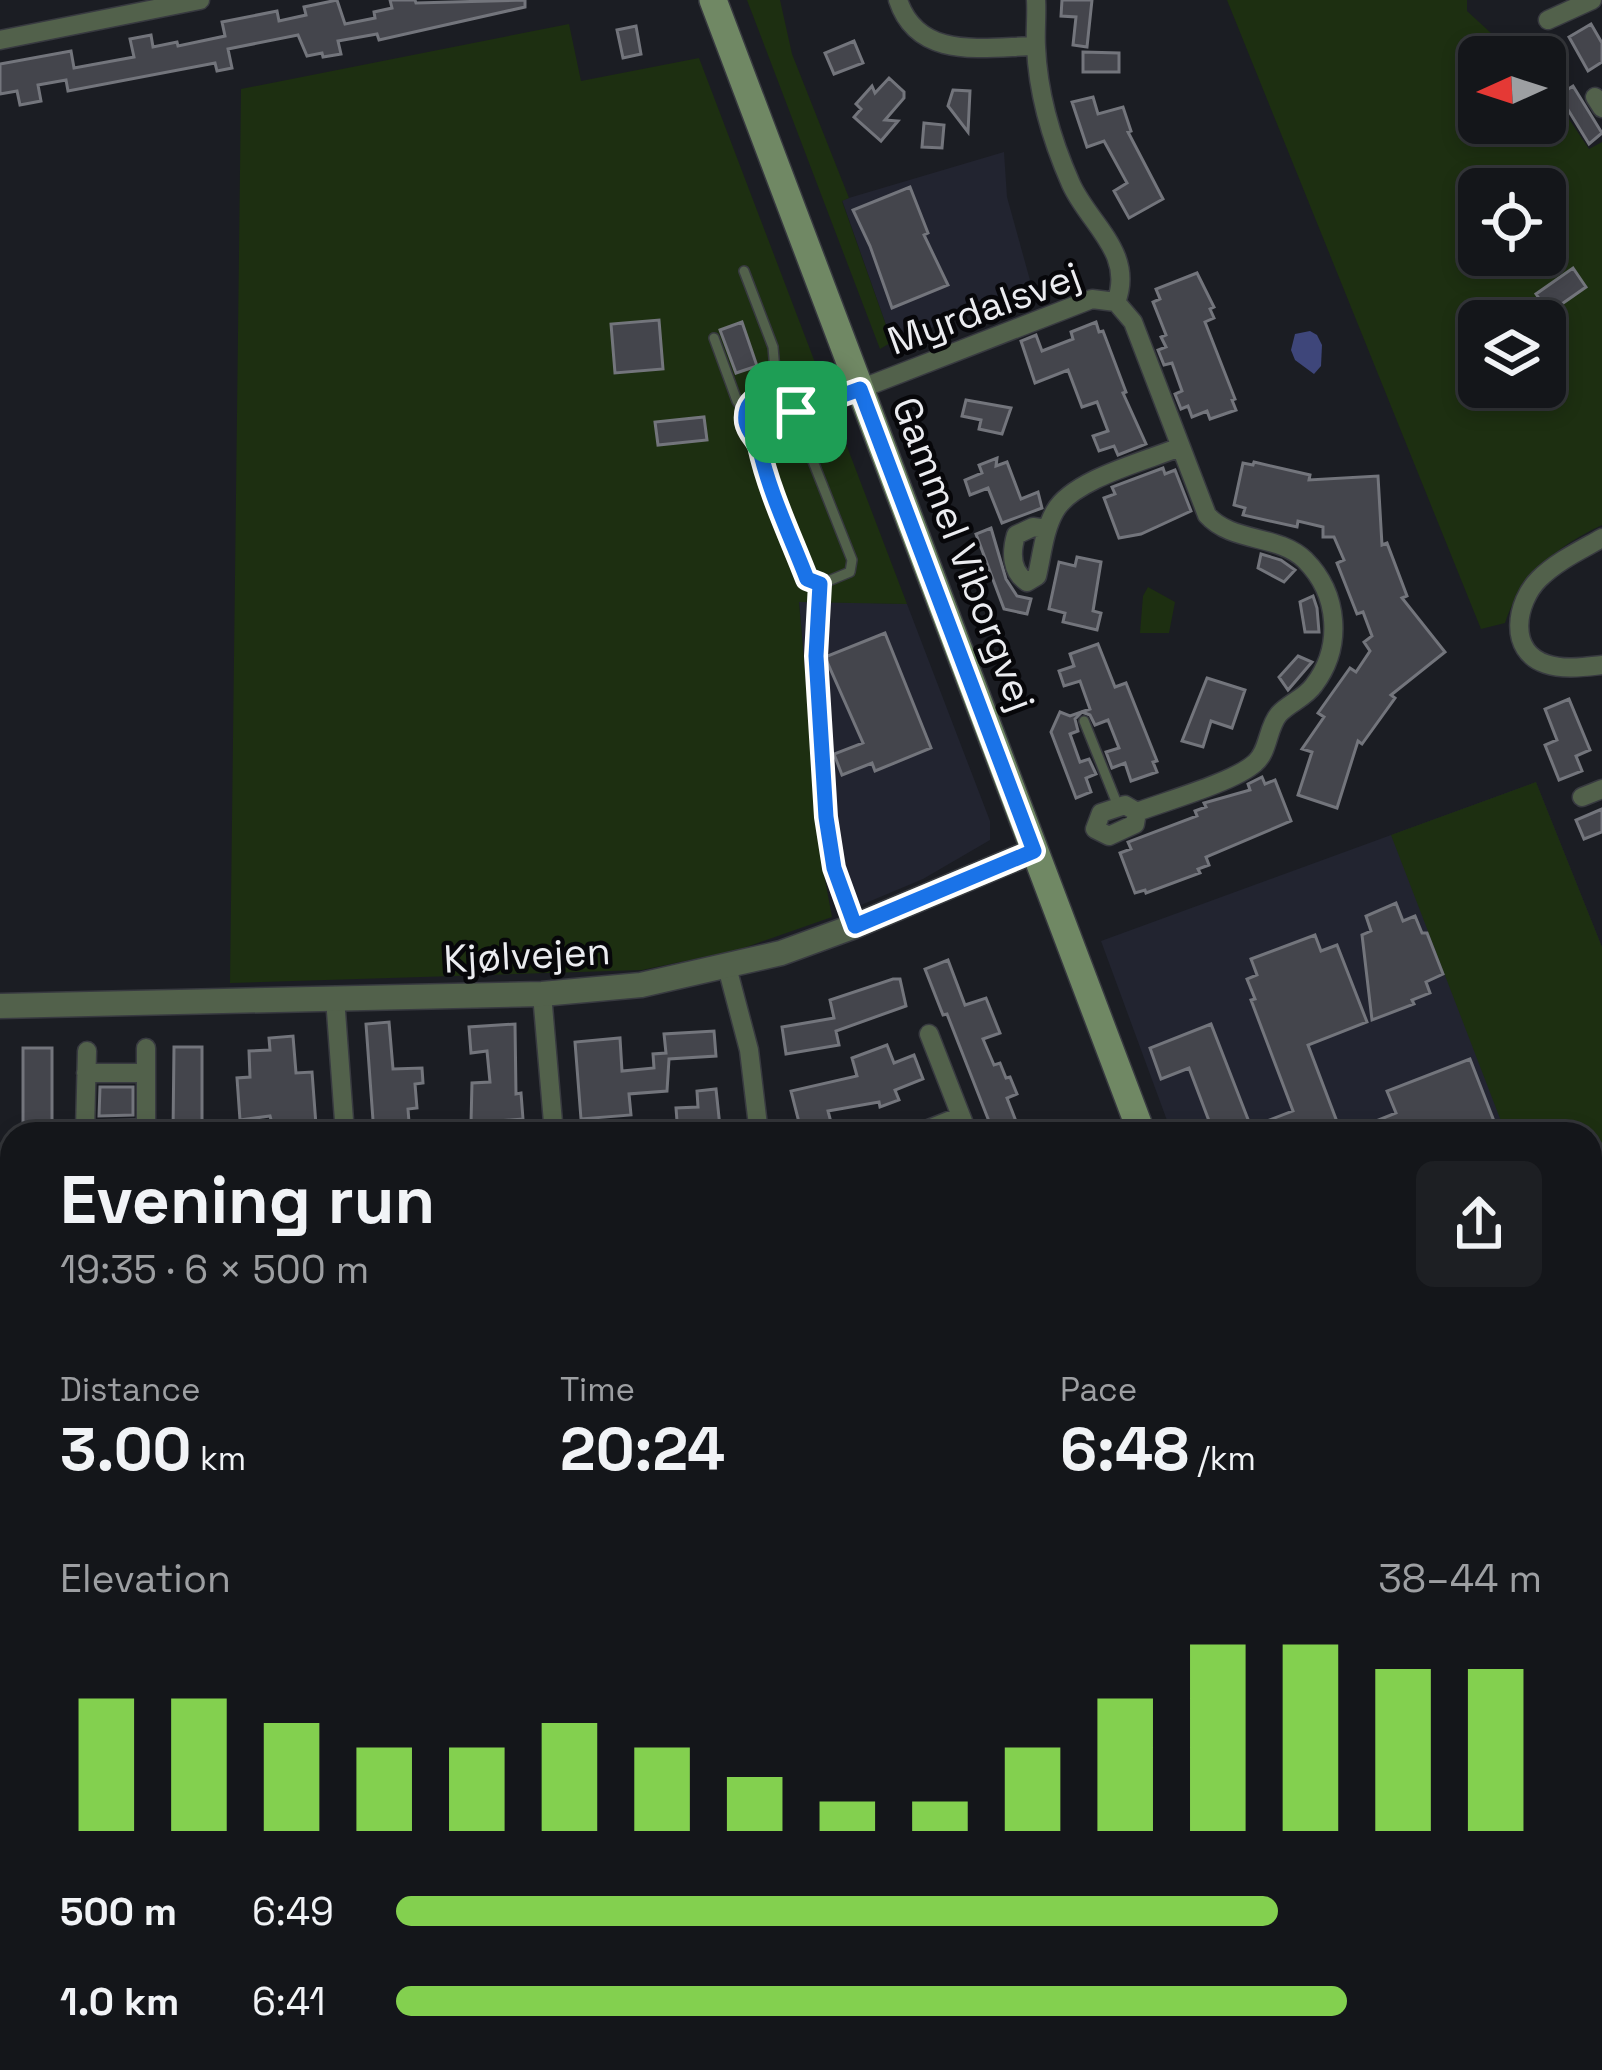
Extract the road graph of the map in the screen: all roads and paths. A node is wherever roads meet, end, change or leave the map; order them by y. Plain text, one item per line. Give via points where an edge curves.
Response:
1 (200, 0) edge
2 (713, 0) edge
3 (898, 0) edge
4 (1036, 0) edge
5 (1592, 0) edge
6 (1548, 20) dead end
7 (0, 40) edge
8 (1036, 46) junction
9 (745, 271) dead end
10 (1116, 302) junction
11 (714, 338) dead end
12 (860, 389) junction
13 (777, 394) junction
14 (796, 412) junction
15 (746, 414) junction
16 (794, 432) junction
17 (758, 442) junction
18 (1180, 447) junction
19 (1047, 529) dead end
20 (1602, 538) edge
21 (820, 584) junction
22 (1602, 665) edge
23 (1084, 721) dead end
24 (1602, 789) edge
25 (1582, 797) dead end
26 (1127, 809) joint
27 (1034, 851) junction
28 (855, 926) junction
29 (728, 968) junction
30 (542, 994) junction
31 (335, 998) junction
32 (0, 1006) edge
33 (928, 1034) dead end
34 (146, 1048) dead end
35 (86, 1052) dead end
36 (86, 1073) junction
37 (146, 1073) junction
38 (85, 1122) edge
39 (147, 1122) edge
40 (345, 1122) edge
41 (553, 1122) edge
42 (758, 1122) edge
43 (963, 1122) edge
44 (1137, 1122) edge

1 - 7 street
2 - 12 main road, Gammel Viborgvej
3 - 8 street via 917,33 946,48
4 - 8 street
5 - 6 street
8 - 10 street via 1048,126 1073,190 1119,260
9 - 13 lane via 773,346
10 - 12 street, Myrdalsvej via 1092,298
10 - 18 street, Myrdalsvej via 1133,322
11 - 15 lane
12 - 14 lane
12 - 27 main road, Gammel Viborgvej
13 - 14 lane
13 - 15 lane via 754,400
14 - 16 lane
15 - 17 lane
16 - 17 lane via 778,445
16 - 21 lane via 805,441 852,560 850,572
17 - 21 lane via 807,579
18 - 19 street via 1076,489
18 - 26 street, Myrdalsvej via 1212,521 1308,563 1328,592 1334,638 1313,687 1276,718 1254,764
20 - 22 street via 1536,582 1519,626 1526,648 1546,664
21 - 28 lane via 826,817
23 - 26 lane
24 - 25 street
27 - 28 street, Kjølvejen
27 - 44 main road, Gammel Viborgvej
28 - 29 street, Kjølvejen
29 - 30 street, Kjølvejen
29 - 42 street
30 - 31 street, Kjølvejen
30 - 41 street
31 - 32 street, Kjølvejen
31 - 40 street
33 - 43 street
34 - 37 street
35 - 36 street
36 - 37 street
36 - 38 street
37 - 39 street

